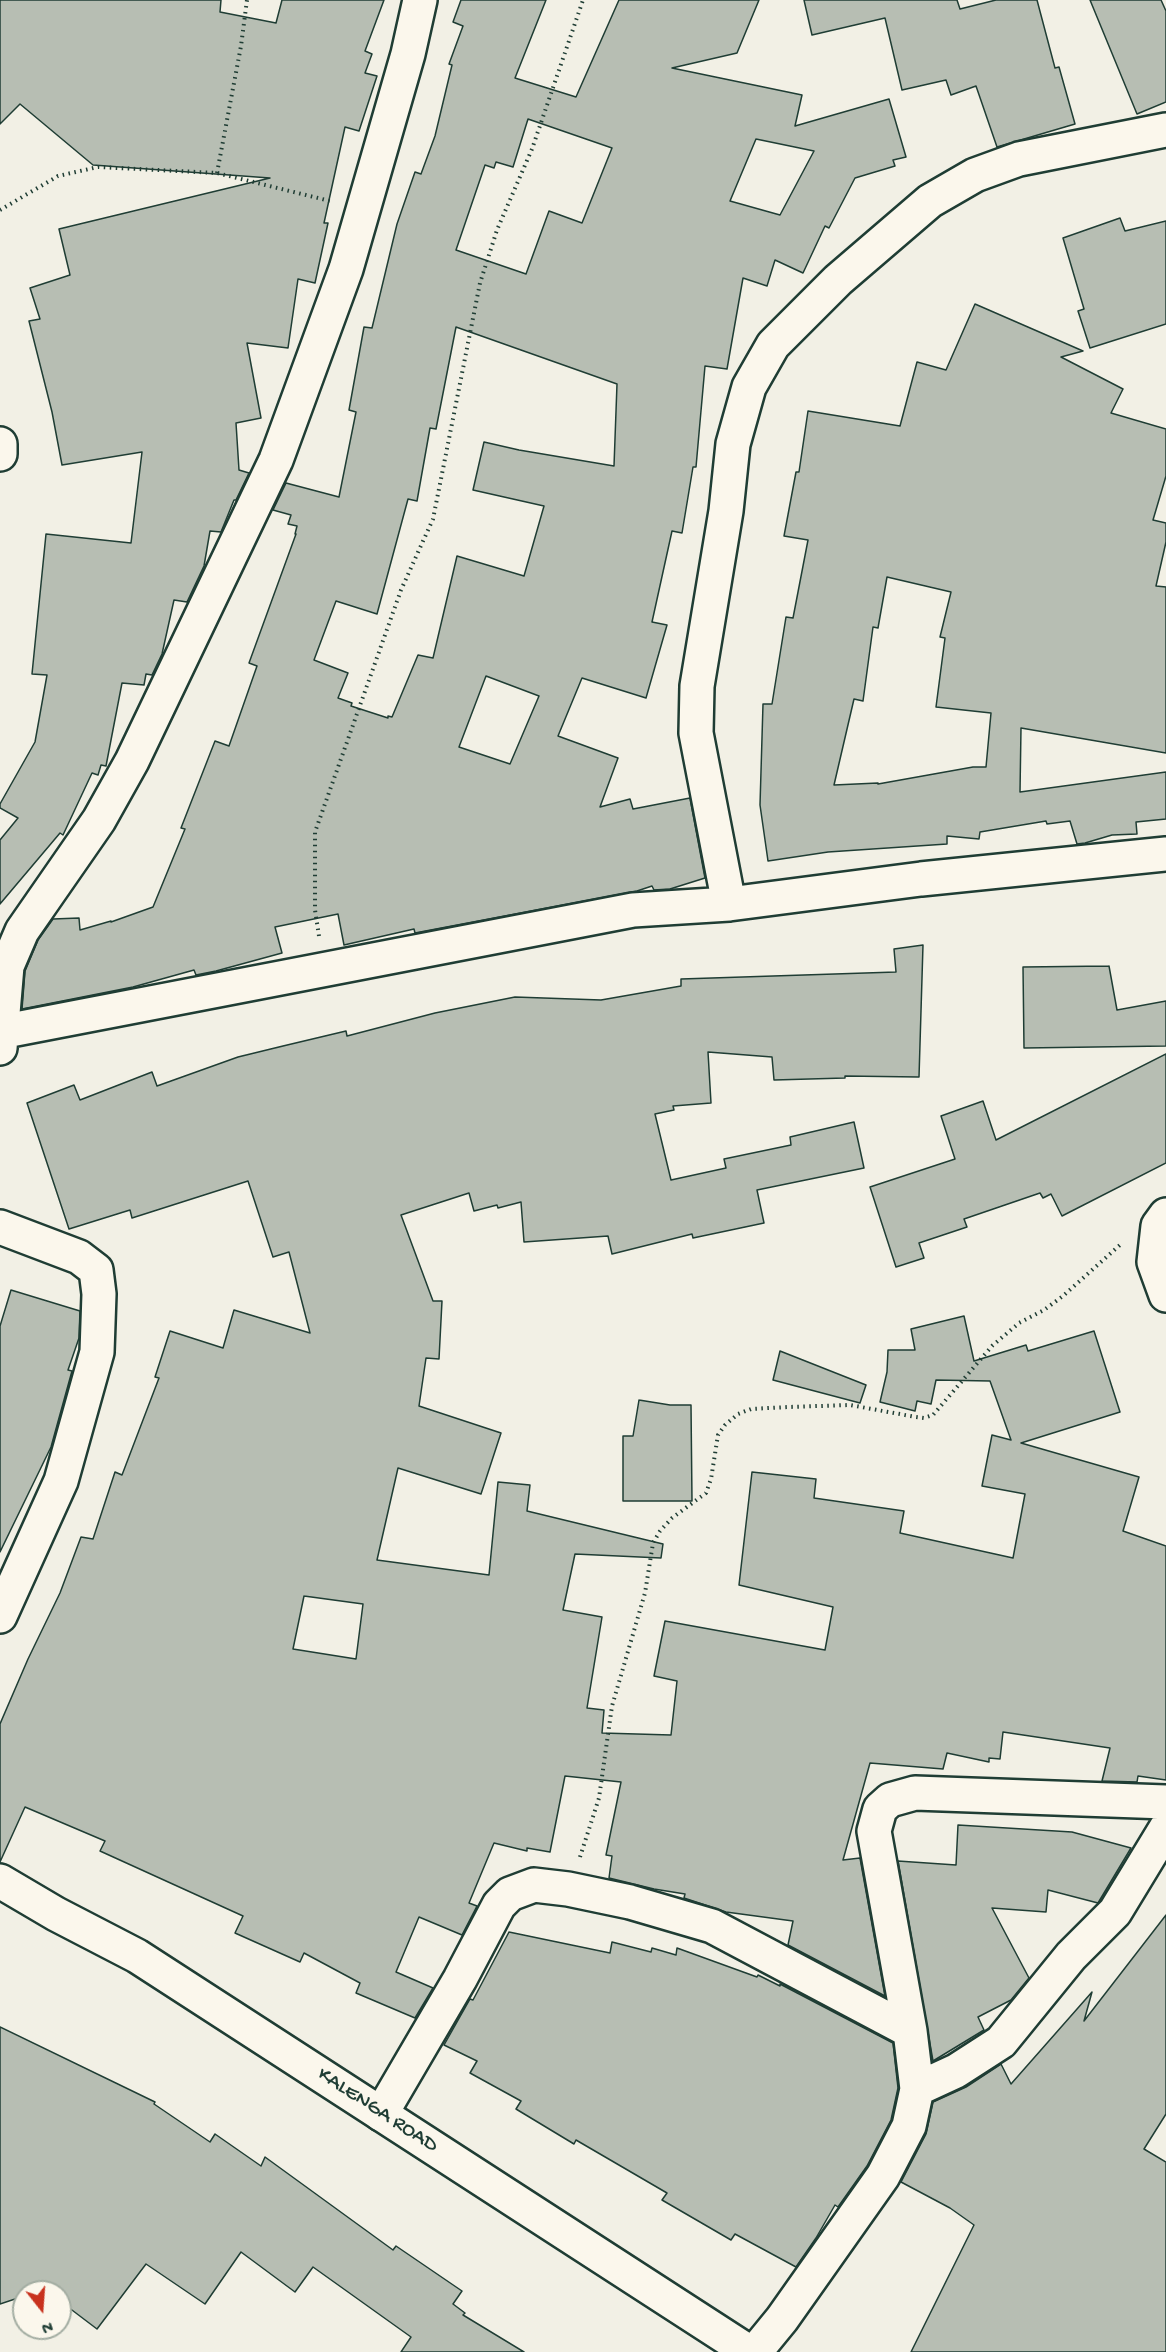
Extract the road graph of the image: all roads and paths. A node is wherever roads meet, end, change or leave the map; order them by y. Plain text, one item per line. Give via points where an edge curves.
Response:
1 (247, 0) edge
2 (420, 0) edge
3 (583, 0) edge
4 (1166, 130) edge
5 (218, 173) junction
6 (0, 210) edge
7 (363, 210) junction
8 (0, 444) edge
9 (0, 454) edge
10 (1166, 854) edge
11 (729, 904) junction
12 (326, 969) junction
13 (0, 1038) edge
14 (1166, 1215) edge
15 (0, 1227) edge
16 (1122, 1243) dead end
17 (1166, 1295) edge
18 (0, 1616) edge
19 (1166, 1802) edge
20 (1166, 1827) edge
21 (0, 1881) edge
22 (568, 1888) junction
23 (910, 2031) junction
24 (917, 2089) junction
25 (381, 2114) junction
26 (748, 2352) edge
27 (755, 2352) edge

1 - 5 path
2 - 7 street
3 - 12 path via 480,284 432,519 397,601 315,832 315,909
4 - 11 street via 1019,159 975,175 930,201 838,280 772,345 749,387 733,444 697,686 696,734
5 - 6 path via 98,167 58,176
5 - 7 path
7 - 13 street via 346,269 276,460 132,761 99,820 22,931 7,966
8 - 9 street
10 - 11 street via 921,879
11 - 12 street via 633,910
12 - 13 street
14 - 17 street via 1158,1226 1154,1262
15 - 18 street via 79,1257 96,1270 99,1294 97,1352 67,1461
16 - 22 path via 1063,1296 1019,1323 992,1346 933,1414 924,1418 850,1405 779,1407 751,1409 725,1425 718,1435 706,1493 672,1518 653,1543 645,1593 612,1706 599,1798
19 - 23 street via 915,1793 890,1800 880,1809 874,1831
20 - 24 street via 1115,1911 1071,1956 1001,2042 956,2071
21 - 25 street, KALENGA ROAD via 137,1956
22 - 23 street via 712,1926
22 - 25 street via 534,1884 510,1894 499,1905
23 - 24 street
24 - 27 street via 909,2126 883,2176
25 - 26 street, KALENGA ROAD

